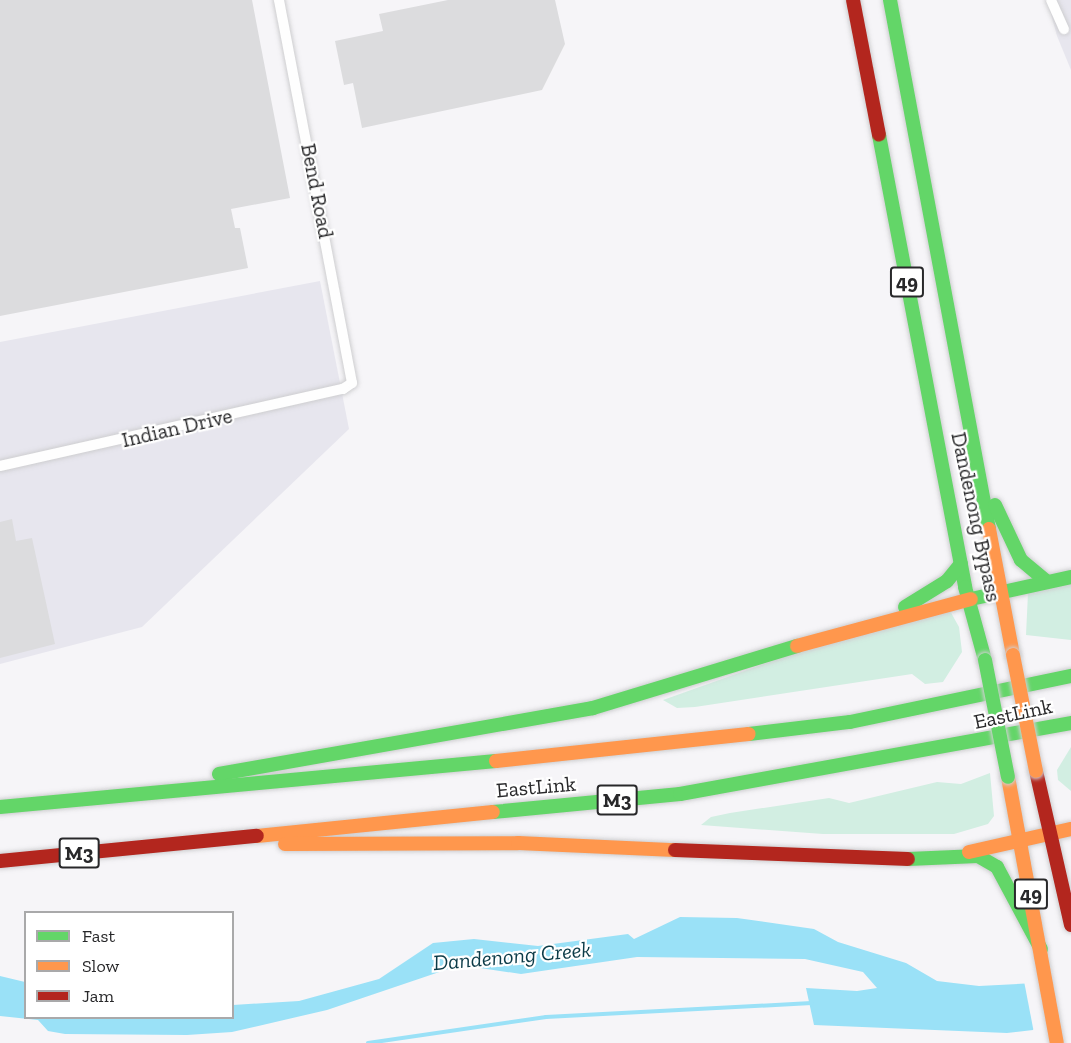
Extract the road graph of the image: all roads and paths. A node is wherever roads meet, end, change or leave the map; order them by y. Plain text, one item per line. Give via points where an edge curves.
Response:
1 (279, 0) edge
2 (853, 0) edge
3 (890, 0) edge
4 (1051, 0) edge
5 (1064, 29) dead end
6 (352, 383) joint
7 (963, 383) junction
8 (0, 466) edge
9 (961, 564) junction
10 (1071, 577) edge
11 (1046, 581) junction
12 (1001, 590) junction
13 (969, 598) junction
14 (887, 618) junction
15 (1071, 676) edge
16 (1071, 723) edge
17 (131, 793) junction
18 (0, 807) edge
19 (1071, 829) edge
20 (1049, 832) junction
21 (1020, 839) junction
22 (159, 845) junction
23 (925, 858) junction
24 (1071, 860) edge
25 (0, 861) edge
26 (1062, 880) junction
27 (1071, 925) edge
28 (1041, 949) junction
29 (1057, 1043) edge

1 - 6 street, Bend Road
2 - 9 highway, Dandenong Bypass / 49
3 - 7 highway, Dandenong Bypass / 49
4 - 5 street
6 - 8 street, Indian Drive via 343,389
7 - 11 highway via 1003,527 1021,560
7 - 12 highway, Dandenong Bypass / 49
9 - 13 highway, Dandenong Bypass / 49
9 - 14 highway via 947,581
10 - 11 highway
11 - 12 highway
12 - 13 highway
12 - 20 highway, Dandenong Bypass / 49, bridge
13 - 14 highway
13 - 21 highway, Dandenong Bypass / 49, bridge via 986,660
14 - 17 highway via 593,708 308,756
15 - 17 highway, EastLink via 850,722 623,748
16 - 22 highway, EastLink / M3 via 680,794
17 - 18 highway, EastLink
19 - 20 highway
20 - 21 highway
20 - 26 highway, Dandenong Bypass / 49
21 - 23 highway
21 - 28 highway, Dandenong Bypass / 49
22 - 23 highway via 518,843
22 - 25 highway, EastLink / M3
23 - 28 highway via 988,859 1004,878
24 - 26 highway
26 - 27 highway, Dandenong Bypass / 49
28 - 29 highway, Dandenong Bypass / 49

